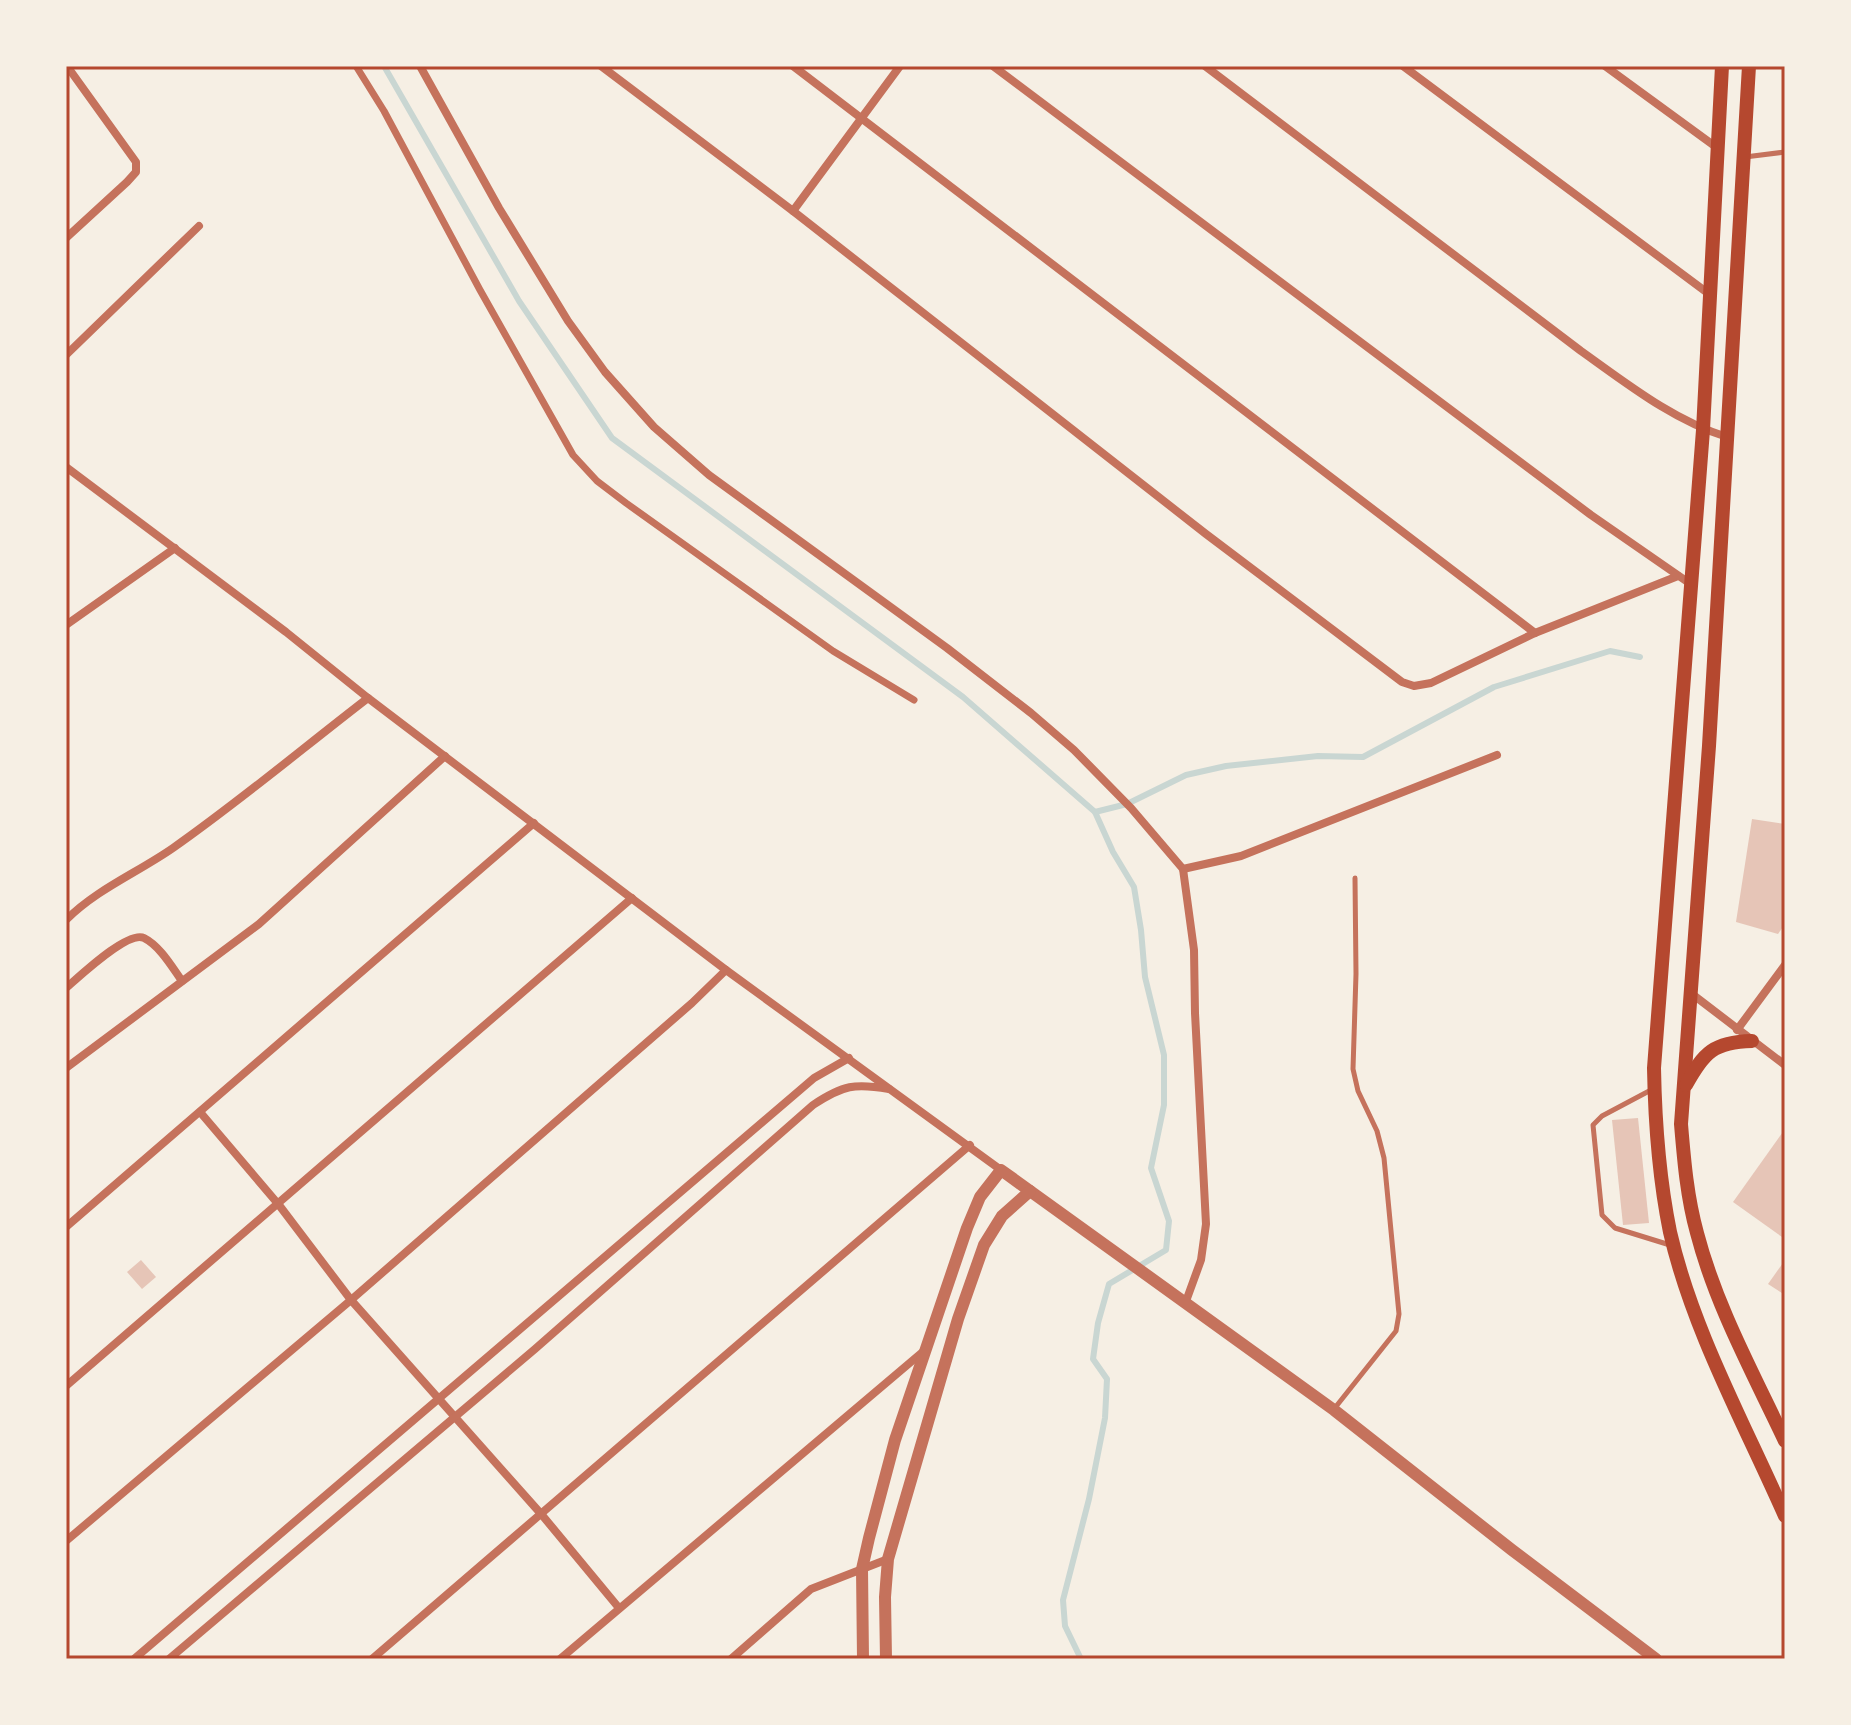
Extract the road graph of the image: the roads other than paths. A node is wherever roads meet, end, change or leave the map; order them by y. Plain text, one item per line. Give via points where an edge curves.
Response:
1 (67, 66) edge
2 (356, 66) edge
3 (420, 66) edge
4 (601, 66) edge
5 (793, 66) edge
6 (900, 66) edge
7 (993, 66) edge
8 (1205, 66) edge
9 (1403, 66) edge
10 (1605, 66) edge
11 (1722, 66) edge
12 (1749, 66) edge
13 (861, 118) junction
14 (1716, 147) junction
15 (1785, 152) edge
16 (1744, 157) junction
17 (793, 211) junction
18 (199, 226) dead end
19 (66, 238) edge
20 (1709, 294) junction
21 (66, 355) edge
22 (1703, 430) junction
23 (1727, 437) junction
24 (66, 467) edge
25 (175, 548) junction
26 (1678, 576) junction
27 (1692, 585) junction
28 (66, 625) edge
29 (1535, 633) junction
30 (368, 698) junction
31 (914, 700) dead end
32 (1497, 755) dead end
33 (445, 756) junction
34 (1677, 782) junction
35 (1705, 791) junction
36 (534, 823) junction
37 (1183, 869) junction
38 (1355, 878) dead end
39 (632, 898) junction
40 (66, 920) edge
41 (1785, 965) edge
42 (726, 970) junction
43 (182, 981) junction
44 (66, 988) edge
45 (1692, 994) junction
46 (1737, 1030) junction
47 (1752, 1041) junction
48 (849, 1058) junction
49 (1785, 1065) edge
50 (66, 1068) edge
51 (1655, 1088) junction
52 (893, 1089) junction
53 (1682, 1093) junction
54 (200, 1112) junction
55 (970, 1145) junction
56 (1001, 1170) junction
57 (1030, 1191) junction
58 (279, 1205) junction
59 (66, 1227) edge
60 (1674, 1246) junction
61 (351, 1300) junction
62 (1185, 1304) junction
63 (925, 1350) junction
64 (66, 1386) edge
65 (440, 1400) junction
66 (1334, 1410) junction
67 (454, 1416) junction
68 (1785, 1441) edge
69 (542, 1515) junction
70 (1785, 1516) edge
71 (66, 1541) edge
72 (888, 1559) junction
73 (862, 1569) junction
74 (619, 1608) junction
75 (134, 1659) edge
76 (169, 1659) edge
77 (372, 1659) edge
78 (560, 1659) edge
79 (731, 1659) edge
80 (863, 1659) edge
81 (886, 1659) edge
82 (1656, 1659) edge

1 - 19 street via 136,162 136,172
2 - 31 street via 573,455 597,481 652,522 833,651
3 - 37 street via 568,321 654,427 709,475 1031,713 1131,808
4 - 17 street
5 - 13 street
6 - 13 street
7 - 26 street
8 - 22 street via 1622,381
9 - 20 street
10 - 14 street
11 - 14 main road
12 - 16 main road
13 - 17 street
13 - 29 street
14 - 20 main road
15 - 16 lane
16 - 23 main road
17 - 29 street via 1402,682 1431,683
18 - 21 street
20 - 22 main road
22 - 23 street
22 - 27 main road
23 - 35 main road
24 - 25 street
25 - 28 street
25 - 30 street
26 - 27 street
26 - 29 street
27 - 34 main road
30 - 33 street
30 - 40 street via 203,826 92,897
32 - 37 street via 1241,856
33 - 36 street
33 - 43 street via 259,924
34 - 35 main road
34 - 51 main road
35 - 45 main road
36 - 39 street
36 - 54 street
37 - 62 street via 1194,950 1206,1224 1201,1260
38 - 66 lane via 1353,1069 1384,1158 1399,1314 1396,1331
39 - 42 street
39 - 58 street
41 - 46 street
42 - 48 street
42 - 61 street
43 - 44 street via 156,947 137,936
43 - 50 street
45 - 46 street
45 - 53 main road
46 - 47 street
47 - 49 street
47 - 53 main road via 1724,1043 1712,1050
48 - 52 street
48 - 65 street via 814,1078
51 - 60 main road via 1661,1180
51 - 60 lane via 1593,1125 1602,1215 1615,1228
52 - 55 street
52 - 67 street via 848,1086 813,1105
53 - 68 main road via 1686,1177 1697,1232 1723,1310
54 - 58 street
54 - 59 street
55 - 56 street
55 - 69 street
56 - 57 street
56 - 63 street via 980,1197
57 - 62 street
57 - 72 street via 1002,1216 984,1245
58 - 61 street
58 - 64 street
60 - 70 main road via 1715,1359
61 - 65 street
61 - 71 street
62 - 66 street
63 - 73 street
63 - 74 street
65 - 67 street
65 - 75 street
66 - 82 street
67 - 69 street
67 - 76 street
69 - 74 street
69 - 77 street
72 - 73 street
72 - 81 street
73 - 79 street via 811,1589
73 - 80 street
74 - 78 street

